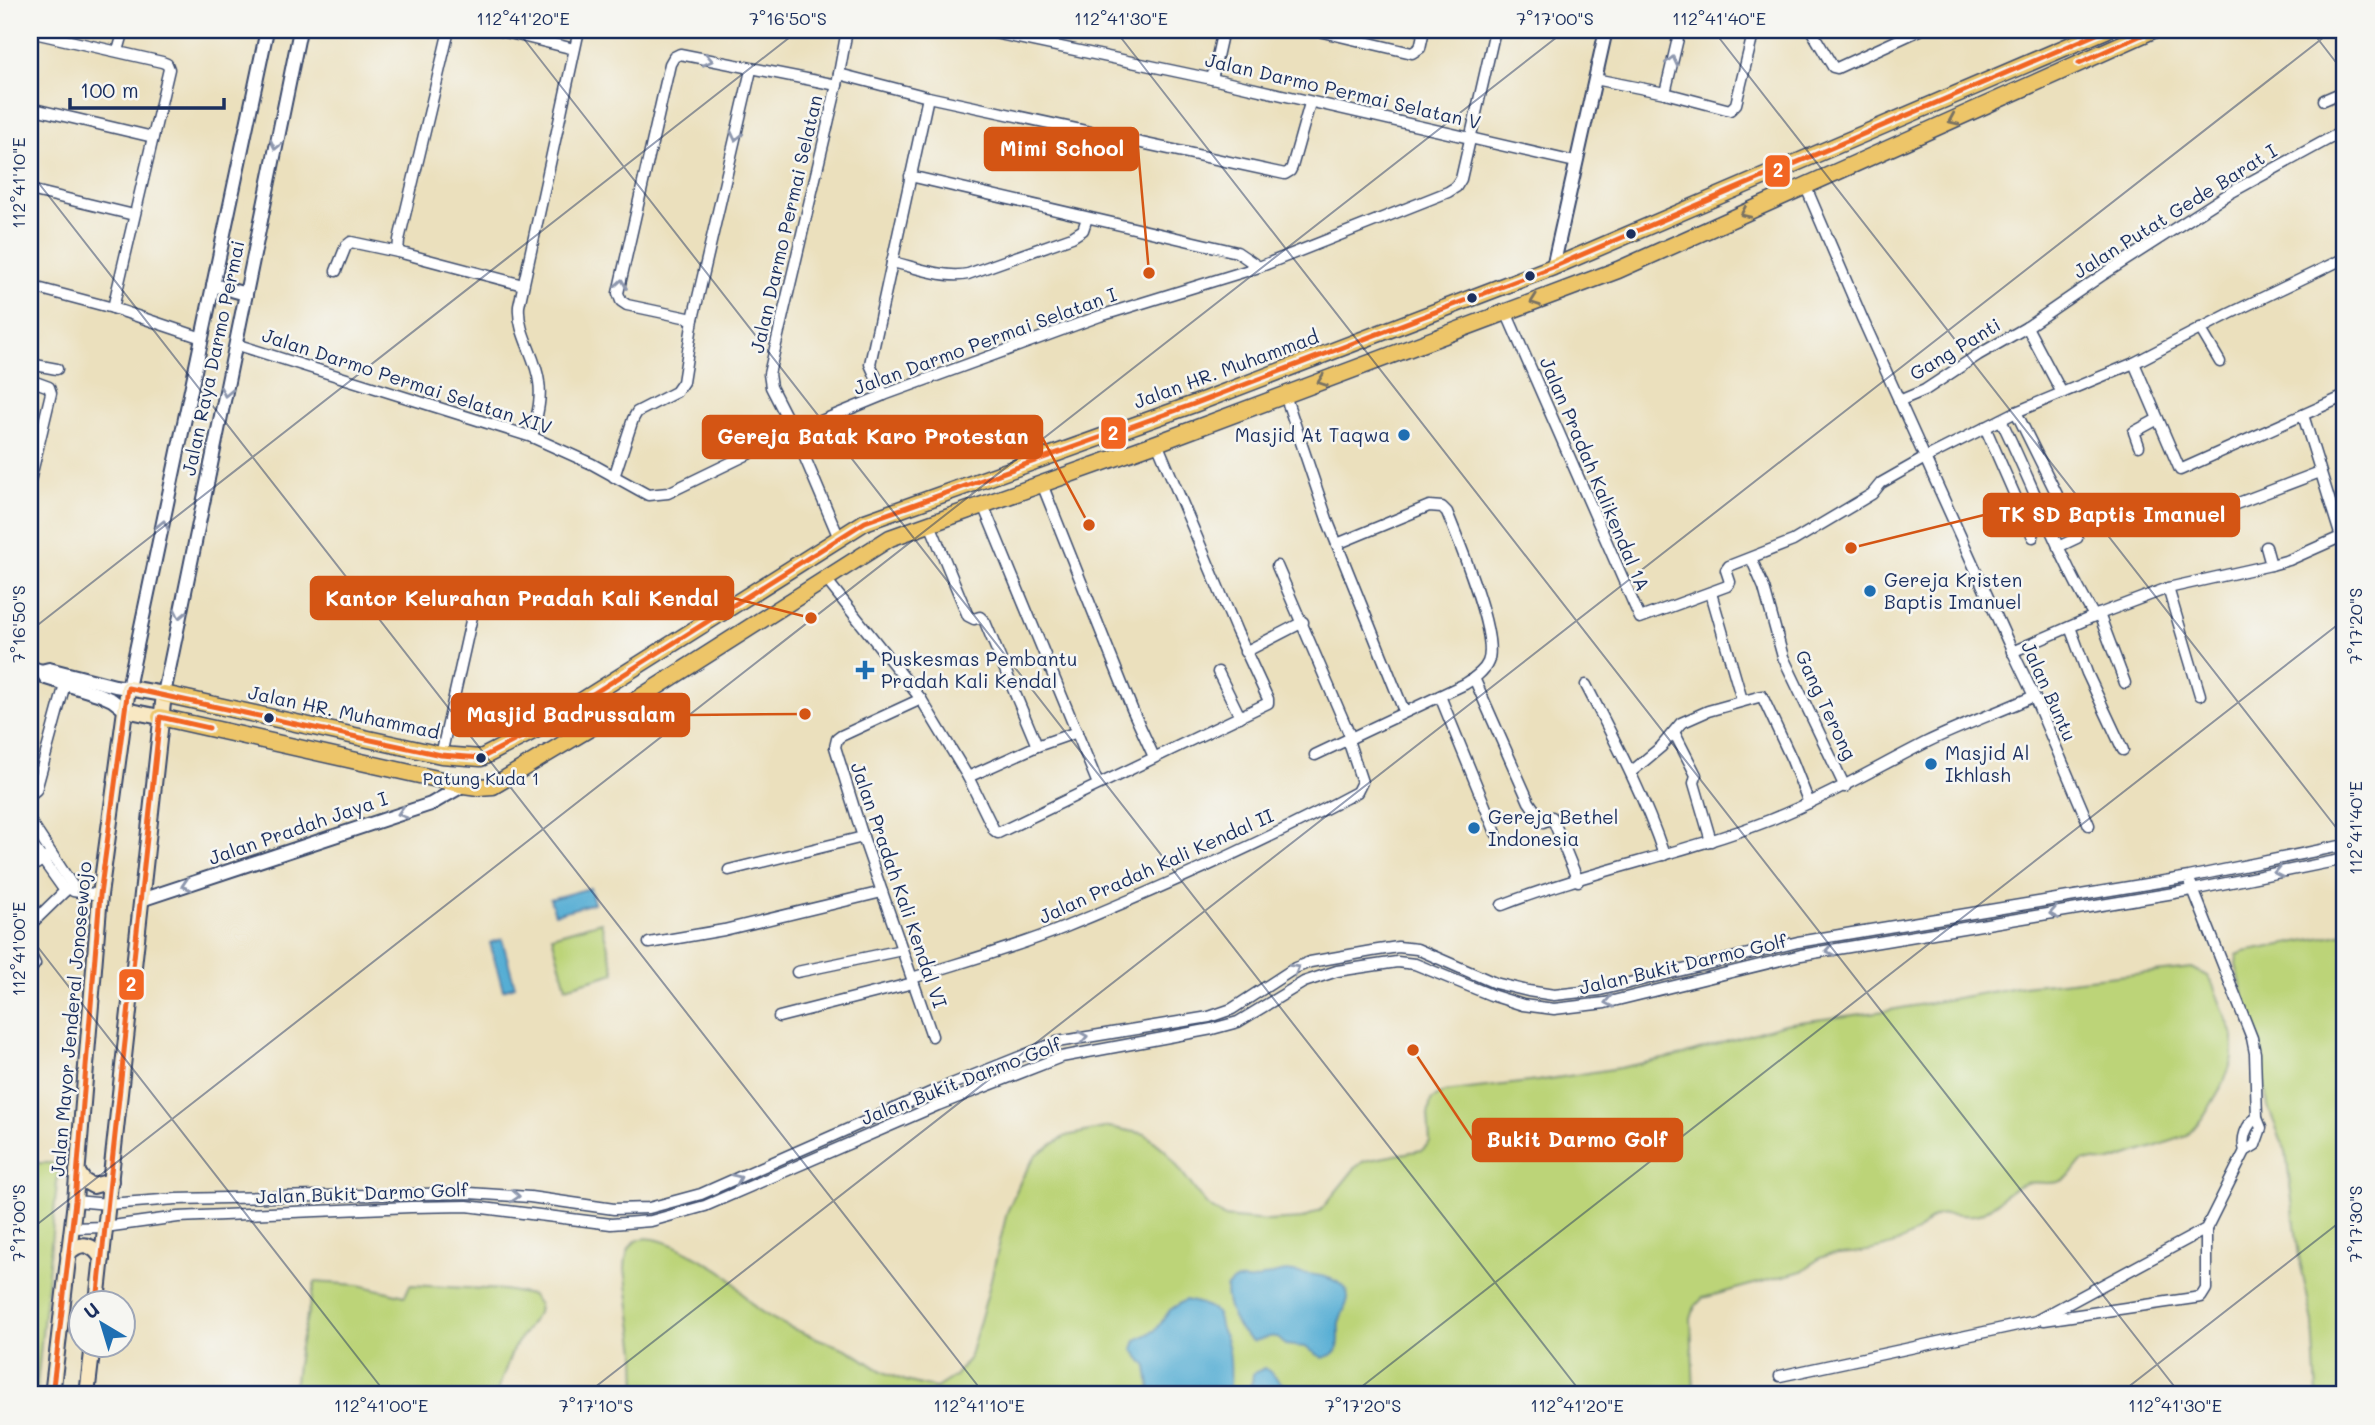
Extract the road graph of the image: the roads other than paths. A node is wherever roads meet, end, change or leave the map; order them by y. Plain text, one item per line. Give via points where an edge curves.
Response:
1 (124, 30) edge
2 (267, 30) edge
3 (300, 30) edge
4 (449, 30) edge
5 (498, 30) edge
6 (579, 30) edge
7 (847, 30) edge
8 (980, 30) edge
9 (1223, 30) edge
10 (1314, 30) edge
11 (1424, 30) edge
12 (1495, 30) edge
13 (1606, 30) edge
14 (1680, 30) edge
15 (1754, 30) edge
16 (1811, 30) edge
17 (1920, 30) edge
18 (2106, 30) edge
19 (2153, 30) edge
20 (30, 32) edge
21 (1901, 34) edge
22 (574, 49) junction
23 (118, 51) junction
24 (2019, 68) junction
25 (751, 70) junction
26 (839, 74) junction
27 (1212, 79) junction
28 (1595, 79) junction
29 (837, 85) junction
30 (2027, 87) junction
31 (2345, 91) edge
32 (1665, 93) junction
33 (928, 97) junction
34 (2324, 100) dead end
35 (1310, 103) junction
36 (30, 108) edge
37 (2345, 130) edge
38 (153, 137) junction
39 (1470, 138) junction
40 (1575, 162) junction
41 (910, 176) junction
42 (1805, 185) junction
43 (30, 190) edge
44 (134, 215) junction
45 (1087, 218) junction
46 (398, 252) junction
47 (2345, 258) edge
48 (892, 262) junction
49 (1259, 267) junction
50 (1553, 267) junction
51 (336, 271) dead end
52 (213, 285) junction
53 (523, 285) junction
54 (30, 286) edge
55 (246, 294) junction
56 (113, 308) junction
57 (1506, 312) junction
58 (693, 320) junction
59 (1402, 326) junction
60 (2027, 327) junction
61 (2200, 328) junction
62 (202, 338) junction
63 (235, 344) junction
64 (1410, 348) junction
65 (2220, 362) dead end
66 (2134, 363) junction
67 (30, 364) edge
68 (57, 369) dead end
69 (30, 380) edge
70 (2062, 393) junction
71 (884, 395) junction
72 (1285, 395) junction
73 (2344, 400) edge
74 (1899, 401) junction
75 (1194, 404) junction
76 (2016, 412) junction
77 (2303, 415) junction
78 (1161, 416) junction
79 (2158, 419) junction
80 (2001, 420) junction
81 (1203, 424) junction
82 (1985, 428) junction
83 (794, 432) junction
84 (532, 437) junction
85 (1163, 440) junction
86 (2139, 446) dead end
87 (1925, 458) junction
88 (2320, 472) junction
89 (614, 477) junction
90 (30, 481) edge
91 (1042, 484) junction
92 (983, 505) junction
93 (2220, 510) dead end
94 (2045, 517) junction
95 (2027, 523) junction
96 (930, 524) junction
97 (2343, 536) edge
98 (2033, 537) dead end
99 (839, 538) junction
100 (1337, 544) junction
101 (2058, 547) junction
102 (2266, 547) dead end
103 (1751, 558) junction
104 (2271, 565) junction
105 (1277, 566) dead end
106 (825, 578) junction
107 (767, 583) junction
108 (2168, 588) junction
109 (1711, 593) junction
110 (477, 594) dead end
111 (782, 607) junction
112 (2096, 615) junction
113 (1303, 622) junction
114 (2070, 627) junction
115 (1245, 652) junction
116 (2012, 652) junction
117 (35, 669) edge
118 (1218, 672) dead end
119 (1474, 678) junction
120 (2125, 683) dead end
121 (65, 684) junction
122 (1586, 685) dead end
123 (128, 688) junction
124 (164, 694) junction
125 (2200, 695) dead end
126 (1440, 696) junction
127 (2034, 696) junction
128 (921, 699) junction
129 (1742, 700) junction
130 (125, 710) junction
131 (1405, 711) junction
132 (160, 717) junction
133 (1240, 717) junction
134 (1077, 732) junction
135 (1674, 732) junction
136 (1350, 739) junction
137 (1037, 747) junction
138 (2123, 750) dead end
139 (441, 755) junction
140 (1315, 755) dead end
141 (1154, 757) junction
142 (1631, 772) junction
143 (968, 777) junction
144 (1098, 784) junction
145 (464, 785) junction
146 (1844, 787) junction
147 (32, 791) edge
148 (1809, 803) junction
149 (30, 821) edge
150 (2089, 825) dead end
151 (1496, 833) dead end
152 (863, 837) junction
153 (1711, 841) junction
154 (30, 842) edge
155 (2345, 845) edge
156 (1664, 855) junction
157 (47, 857) junction
158 (2345, 859) edge
159 (30, 868) edge
160 (729, 870) dead end
161 (2189, 877) junction
162 (1578, 881) junction
163 (2192, 890) junction
164 (71, 891) junction
165 (882, 892) junction
166 (100, 895) junction
167 (141, 900) junction
168 (1502, 905) dead end
169 (30, 925) edge
170 (649, 943) dead end
171 (902, 950) junction
172 (30, 954) edge
173 (30, 970) edge
174 (797, 972) dead end
175 (912, 981) junction
176 (779, 1017) dead end
177 (932, 1036) dead end
178 (77, 1171) junction
179 (111, 1181) junction
180 (215, 1198) junction
181 (75, 1201) junction
182 (153, 1201) junction
183 (108, 1204) junction
184 (216, 1215) junction
185 (156, 1221) junction
186 (105, 1227) junction
187 (71, 1228) junction
188 (2206, 1229) junction
189 (68, 1254) junction
190 (102, 1259) junction
191 (99, 1288) edge
192 (2036, 1321) junction
193 (91, 1358) edge
194 (1780, 1376) dead end
195 (52, 1395) edge
196 (87, 1395) edge

1 - 23 street
2 - 52 street, Jalan Raya Darmo Permai
3 -> 55 street, Jalan Raya Darmo Permai
4 - 46 street
5 - 22 street
6 - 22 street
7 - 26 street, Jalan Darmo Permai Selatan
8 - 27 street, Jalan Darmo Permai Selatan V
9 - 27 street
10 - 11 street via 1412,53 1420,48
12 - 39 street
13 - 28 street
32 -> 14 street
15 - 32 street via 1733,108
16 - 21 street via 1833,66 1842,68
17 - 21 street
18 - 24 main road, Jalan HR. Muhammad
19 - 30 main road
20 - 23 street
22 - 53 street
23 - 38 street via 162,62 169,69
24 - 30 main road
24 - 50 main road, Jalan HR. Muhammad
25 - 29 street
25 -> 58 street
58 -> 25 street via 627,305 618,293 670,64 680,54
26 - 29 street, Jalan Darmo Permai Selatan
26 - 33 street
27 - 35 street, Jalan Darmo Permai Selatan V
28 - 32 street
28 - 40 street
29 - 83 street, Jalan Darmo Permai Selatan via 769,374
30 -> 42 main road
31 - 34 street
33 - 35 street via 1285,174 1292,167
33 - 41 street
35 - 39 street, Jalan Darmo Permai Selatan V
36 - 38 street
37 - 60 street, Jalan Putat Gede Barat I via 2230,193
38 - 44 street
39 - 40 street, Jalan Darmo Permai Selatan V
39 - 49 street, Jalan Darmo Permai Selatan I via 1455,187
40 - 50 street
41 - 45 street
41 - 48 street
42 -> 57 main road via 1654,254
42 - 74 street, Jalan Buntu
43 - 44 street
44 - 56 street
45 - 48 street via 1083,230 1072,237 968,274 939,273
45 - 49 street via 1237,252
46 - 51 street via 351,242
46 - 53 street
47 - 61 street
48 - 71 street via 870,364
49 - 71 street, Jalan Darmo Permai Selatan I via 1100,316
50 - 59 main road, Jalan HR. Muhammad
52 - 55 street
52 - 62 street, Jalan Raya Darmo Permai
53 - 84 street via 520,322 539,381
54 - 56 street
55 - 63 street, Jalan Raya Darmo Permai
56 - 62 street
57 - 64 main road
57 - 109 street, Jalan Pradah Kalikendal 1A via 1638,617
58 - 89 street via 680,388 637,412
59 - 64 main road
59 - 75 main road, Jalan HR. Muhammad
60 - 70 street
60 - 74 street, Gang Panti
61 - 65 street
61 - 66 street
123 -> 62 street, Jalan Raya Darmo Permai
63 - 84 street, Jalan Darmo Permai Selatan XIV
63 -> 124 street, Jalan Raya Darmo Permai
64 -> 72 main road
66 - 70 street
66 - 79 street
67 - 68 street
69 - 90 street via 51,390
70 - 76 street
71 - 83 street, Jalan Darmo Permai Selatan I
72 - 81 main road
72 - 100 street
73 - 77 street
74 - 87 street, Jalan Buntu
75 - 78 main road, Jalan HR. Muhammad
75 - 81 main road via 1196,418
76 - 80 street
76 - 101 street via 2077,535
77 - 79 street via 2182,470
77 - 88 street
78 - 85 main road via 1167,423
78 - 99 main road, Jalan HR. Muhammad via 864,522
79 - 86 street via 2134,432
80 - 82 street
80 - 94 street
81 - 85 main road
82 - 87 street
82 - 95 street
83 - 89 street, Jalan Darmo Permai Selatan XIV via 668,494 648,495
83 - 99 street, Jalan Darmo Permai Selatan
84 - 89 street, Jalan Darmo Permai Selatan XIV
85 - 91 main road
85 - 115 street
87 - 103 street via 1793,541
87 - 116 street, Jalan Buntu
88 - 93 street
88 - 97 street
91 - 92 main road
91 - 141 street
92 - 96 main road
92 - 134 street
94 - 95 street
94 - 101 street
95 - 98 street
96 - 106 main road via 890,538
96 - 137 street via 968,615 985,622
97 - 104 street
99 - 107 main road, Jalan HR. Muhammad
100 - 119 street via 1429,506 1442,507 1471,574 1489,638 1489,660
100 - 131 street
101 - 112 street
102 - 104 street
103 - 109 street via 1729,566 1729,585
103 - 146 street, Gang Terong via 1783,657
104 - 108 street
105 - 113 street, Jalan Pradah Kali Kendal II
106 - 111 main road
106 - 128 street
107 - 111 main road via 772,600
107 - 139 main road, Jalan HR. Muhammad via 539,728 481,758
108 - 112 street
108 - 125 street
109 - 129 street
110 - 139 street
111 - 145 main road via 514,775 493,786
112 - 114 street
112 - 120 street
113 - 115 street
113 - 136 street, Jalan Pradah Kali Kendal II
114 - 116 street
114 - 138 street
115 - 133 street via 1268,699
116 - 127 street, Jalan Buntu
117 - 121 street
117 - 123 street
118 - 133 street
119 - 126 street
119 - 162 street via 1529,802 1543,822 1552,817
121 - 130 street via 112,700
121 - 147 street
122 - 142 street
123 - 124 main road
123 - 130 main road, Jalan Mayor Jenderal Jonosewojo
124 - 132 main road
124 - 139 main road, Jalan HR. Muhammad
126 - 131 street
126 - 151 street
127 - 146 street via 1928,742
127 - 150 street, Jalan Buntu
128 - 143 street
128 - 152 street, Jalan Pradah Kali Kendal VI via 837,738 835,747
129 - 135 street via 1707,710 1681,723
129 - 148 street via 1763,698
130 - 132 main road
130 - 166 main road, Jalan Mayor Jenderal Jonosewojo
131 - 136 street
132 - 145 main road
132 - 167 main road
133 - 141 street
134 - 137 street
134 - 144 street
135 - 142 street
135 - 153 street via 1696,775 1694,783
136 - 140 street
136 - 175 street, Jalan Pradah Kali Kendal II via 1362,782 1357,792 1230,856 1061,929
137 - 143 street
141 - 144 street
142 - 156 street
143 - 144 street via 998,833
145 -> 167 street, Jalan Pradah Jaya I via 431,804
146 - 148 street
148 - 153 street
149 - 157 street
152 - 160 street
152 - 165 street, Jalan Pradah Kali Kendal VI
153 - 156 street
154 - 157 street
155 - 161 street, Jalan Bukit Darmo Golf
156 - 162 street
157 - 159 street
157 - 164 street
158 -> 163 street, Jalan Bukit Darmo Golf
161 - 163 street
180 -> 161 street, Jalan Bukit Darmo Golf via 469,1193 614,1209 649,1208 701,1194 1056,1042 1209,1017 1232,1009 1310,962 1398,947 1417,949 1495,983 1554,995 1600,990 1798,942
162 - 168 street
163 -> 184 street, Jalan Bukit Darmo Golf via 1801,955 1605,1003 1554,1009 1491,995 1415,964 1397,962 1336,971 1304,982 1238,1022 1061,1057 937,1105 705,1206 651,1222 611,1224 467,1206
163 - 188 street via 2252,1038 2261,1128
164 - 166 street
164 - 169 street
165 - 170 street
165 - 171 street, Jalan Pradah Kali Kendal VI
166 - 178 main road, Jalan Mayor Jenderal Jonosewojo
167 - 179 main road
171 - 174 street
171 - 175 street, Jalan Pradah Kali Kendal VI
172 - 173 street via 35,964
175 - 176 street, Jalan Pradah Kali Kendal II
175 - 177 street, Jalan Pradah Kali Kendal VI
178 - 179 main road via 93,1186
178 - 181 main road, Jalan Mayor Jenderal Jonosewojo
179 - 183 main road
180 - 182 street, Jalan Bukit Darmo Golf
180 - 184 street
181 - 183 street, Jalan Bukit Darmo Golf
181 - 187 main road, Jalan Mayor Jenderal Jonosewojo
182 - 183 street, Jalan Bukit Darmo Golf
182 - 185 street
183 - 186 main road
184 - 185 street, Jalan Bukit Darmo Golf
185 - 186 street, Jalan Bukit Darmo Golf
186 - 187 street, Jalan Bukit Darmo Golf
186 - 190 main road
187 - 189 main road, Jalan Mayor Jenderal Jonosewojo
188 - 192 street
188 - 192 street via 2206,1289 2201,1297
189 - 190 main road via 85,1244
189 - 195 main road, Jalan Mayor Jenderal Jonosewojo
190 - 191 main road
192 - 194 street
193 - 196 main road

